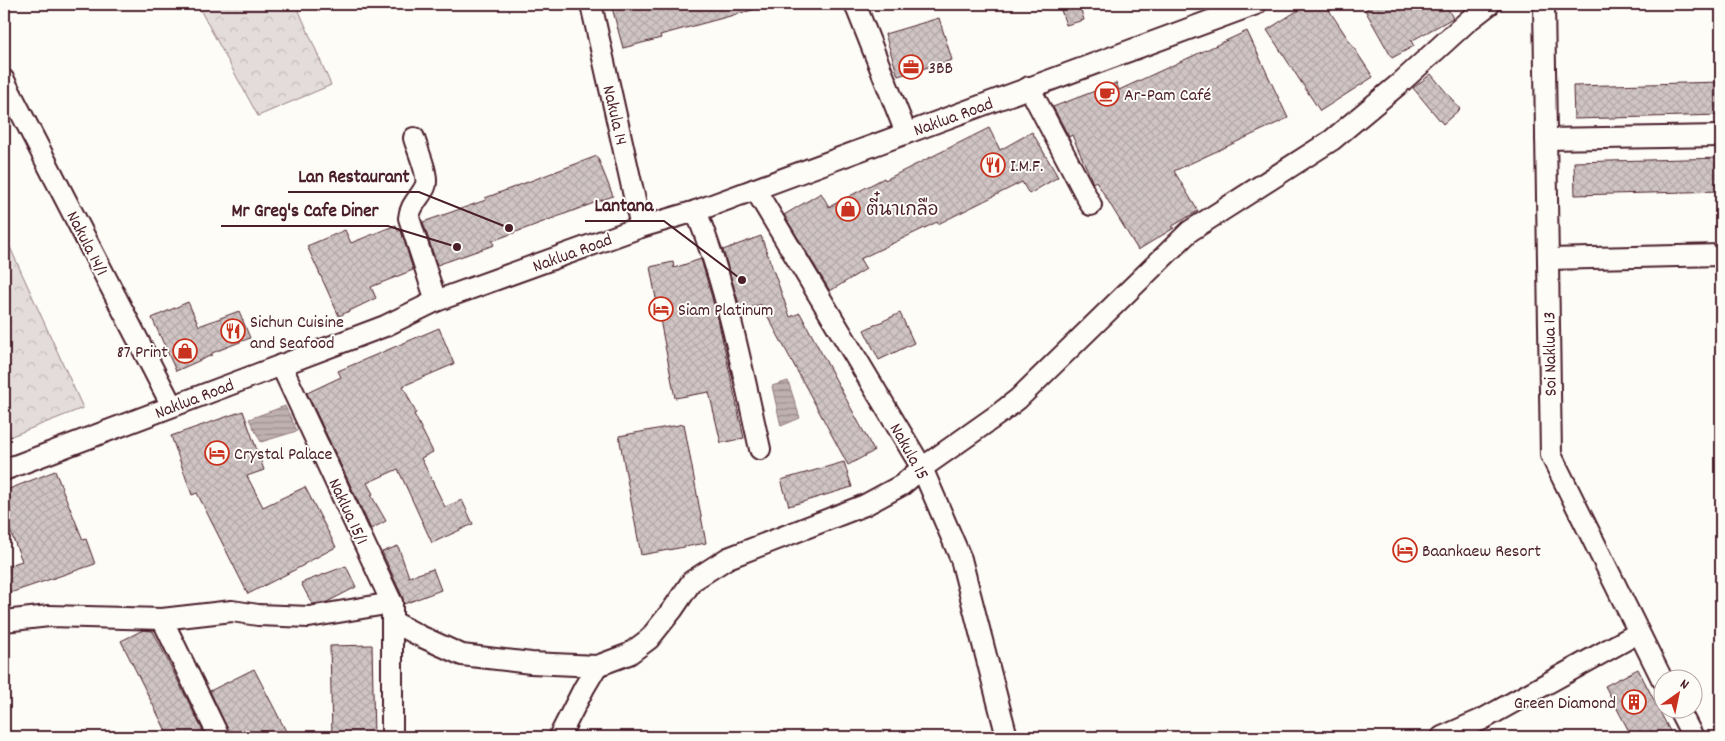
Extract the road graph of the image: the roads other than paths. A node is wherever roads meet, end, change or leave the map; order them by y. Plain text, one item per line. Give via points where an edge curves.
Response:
1 (591, 4) edge
2 (855, 4) edge
3 (1256, 4) edge
4 (1490, 4) edge
5 (1544, 4) edge
6 (4, 80) edge
7 (1029, 88) junction
8 (906, 133) junction
9 (1721, 136) edge
10 (414, 138) dead end
11 (1546, 139) junction
12 (755, 189) junction
13 (1091, 205) dead end
14 (696, 211) junction
15 (641, 227) junction
16 (1721, 255) edge
17 (1548, 260) junction
18 (436, 301) junction
19 (281, 365) junction
20 (172, 406) junction
21 (760, 449) dead end
22 (922, 468) junction
23 (4, 470) edge
24 (392, 612) junction
25 (162, 619) junction
26 (4, 621) edge
27 (1638, 633) junction
28 (597, 666) junction
29 (1656, 668) edge
30 (1683, 718) edge
31 (219, 737) edge
32 (392, 737) edge
33 (560, 737) edge
34 (1007, 737) edge
35 (1442, 737) edge
36 (1693, 737) edge

1 - 15 street, Nakula 14
2 - 8 street
3 - 7 street, Naklua Road
4 - 22 street via 1332,140 1190,231 1018,399
5 - 11 street, Soi Naklua 13
6 - 20 street, Nakula 14/1
7 - 8 street, Naklua Road
7 - 13 street
8 - 12 street, Naklua Road
9 - 11 street
10 - 18 street via 426,182 412,206 410,218
11 - 17 street, Soi Naklua 13
12 - 14 street, Naklua Road
12 - 22 street, Nakula 15
14 - 15 street, Naklua Road
14 - 21 street via 729,311
15 - 18 street, Naklua Road
16 - 17 street
17 - 27 street, Soi Naklua 13 via 1551,455
18 - 19 street, Naklua Road via 385,326
19 - 20 street, Naklua Road
19 - 24 street, Naklua 15/1
20 - 23 street, Naklua Road
22 - 28 street via 902,485 865,506 728,558 692,581 649,639 629,654
22 - 34 street, Nakula 15 via 961,559
24 - 25 street via 309,617 232,611
24 - 28 street via 420,636 462,655
24 - 32 street
25 - 26 street via 49,616
25 - 31 street
27 - 29 street, Soi Naklua 13
27 - 35 street via 1483,719
28 - 33 street
30 - 36 street

